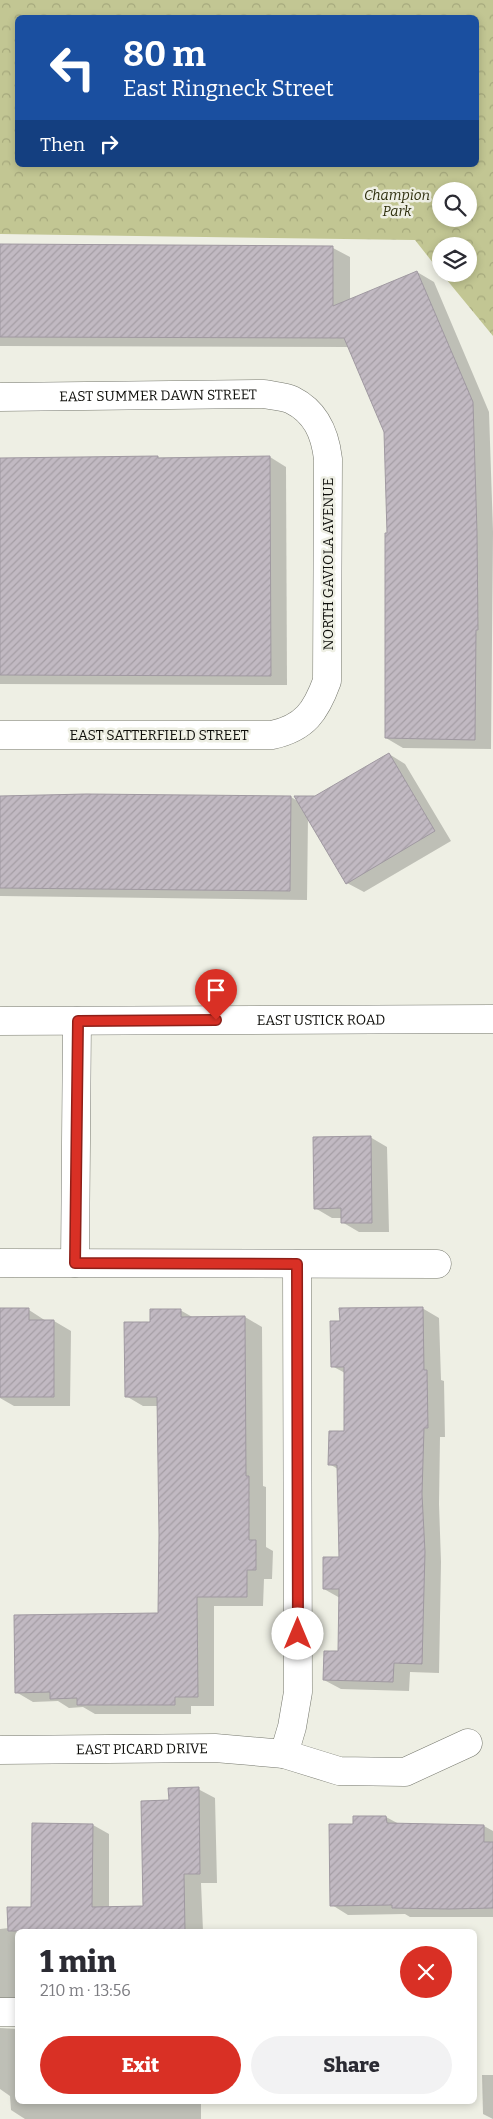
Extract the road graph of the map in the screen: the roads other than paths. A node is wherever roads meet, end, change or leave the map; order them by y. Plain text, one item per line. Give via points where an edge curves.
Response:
1 (0, 397) edge
2 (311, 413) joint
3 (311, 714) joint
4 (0, 735) edge
5 (493, 1019) edge
6 (0, 1021) edge
7 (78, 1021) junction
8 (0, 1263) edge
9 (75, 1263) junction
10 (297, 1264) junction
11 (438, 1264) dead end
12 (468, 1743) dead end
13 (0, 1750) edge
14 (284, 1754) junction
15 (0, 2012) edge
16 (15, 2012) edge

1 - 2 street, EAST SUMMER DAWN STREET via 264,394 290,399
2 - 3 street, NORTH GAVIOLA AVENUE via 326,444 328,526 327,681
3 - 4 street, EAST SATTERFIELD STREET via 286,732 272,735
5 - 7 street, EAST USTICK ROAD
6 - 7 street, EAST USTICK ROAD
7 - 9 street
8 - 9 street
9 - 10 street
10 - 11 street
10 - 14 street via 298,1692
12 - 14 street, EAST PICARD DRIVE via 406,1772 339,1771
13 - 14 street, EAST PICARD DRIVE via 215,1748
15 - 16 street

